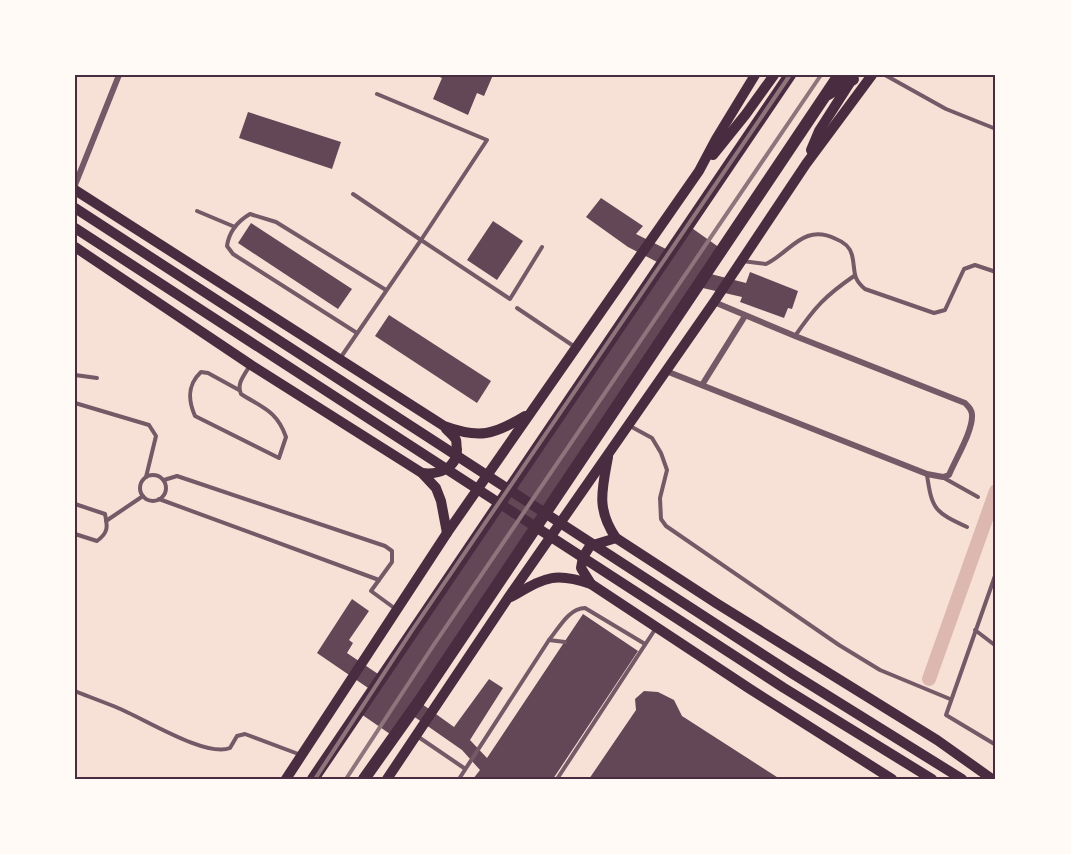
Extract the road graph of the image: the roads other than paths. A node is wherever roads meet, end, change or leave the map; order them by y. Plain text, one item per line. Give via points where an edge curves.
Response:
1 (119, 75) edge
2 (755, 75) edge
3 (774, 75) edge
4 (790, 75) edge
5 (839, 75) edge
6 (872, 75) edge
7 (885, 75) edge
8 (854, 77) edge
9 (377, 94) dead end
10 (824, 97) junction
11 (996, 129) edge
12 (806, 164) junction
13 (699, 171) junction
14 (75, 185) edge
15 (75, 190) edge
16 (353, 194) dead end
17 (75, 208) edge
18 (197, 211) dead end
19 (235, 227) junction
20 (75, 228) edge
21 (421, 240) junction
22 (75, 247) edge
23 (543, 247) dead end
24 (741, 261) junction
25 (996, 272) edge
26 (854, 276) junction
27 (386, 290) junction
28 (714, 302) junction
29 (517, 308) dead end
30 (745, 316) junction
31 (357, 333) junction
32 (795, 336) junction
33 (576, 348) junction
34 (339, 360) junction
35 (250, 365) junction
36 (665, 370) junction
37 (75, 375) edge
38 (97, 378) dead end
39 (702, 385) junction
40 (239, 390) junction
41 (75, 403) edge
42 (528, 415) junction
43 (627, 424) junction
44 (444, 426) junction
45 (608, 454) junction
46 (422, 473) junction
47 (927, 474) junction
48 (146, 477) junction
49 (944, 477) junction
50 (164, 480) junction
51 (143, 496) junction
52 (978, 497) dead end
53 (159, 499) junction
54 (75, 504) edge
55 (106, 520) junction
56 (967, 527) dead end
57 (447, 533) junction
58 (75, 534) edge
59 (616, 538) junction
60 (996, 573) edge
61 (379, 580) junction
62 (591, 584) junction
63 (508, 598) junction
64 (397, 610) junction
65 (656, 627) junction
66 (975, 630) junction
67 (549, 640) junction
68 (565, 642) dead end
69 (645, 644) junction
70 (996, 646) edge
71 (75, 691) edge
72 (950, 699) junction
73 (417, 736) junction
74 (996, 745) edge
75 (476, 751) junction
76 (481, 754) dead end
77 (302, 755) junction
78 (464, 768) junction
79 (285, 779) edge
80 (313, 779) edge
81 (364, 779) edge
82 (387, 779) edge
83 (459, 779) edge
84 (557, 779) edge
85 (892, 779) edge
86 (932, 779) edge
87 (962, 779) edge
88 (992, 779) edge

1 - 14 street
2 - 13 main road
3 - 13 main road
4 - 80 main road
5 - 10 main road
6 - 12 main road
7 - 11 lane via 946,109
8 - 10 main road
8 - 12 main road via 819,131
9 - 21 lane via 487,140
10 - 81 main road
12 - 24 main road
13 - 33 main road
15 - 34 main road
16 - 21 lane
17 - 87 main road via 793,674
18 - 19 lane
19 - 27 lane via 250,214 276,222
19 - 31 lane via 227,246 233,254
20 - 86 main road via 784,688
21 - 23 lane via 510,299
21 - 27 lane
22 - 35 main road
24 - 26 lane via 766,264 794,242 809,235 826,234 847,245
24 - 28 main road
25 - 26 lane via 975,265 964,269 940,313 865,289
26 - 32 lane via 829,293
27 - 31 lane
28 - 30 street
28 - 36 main road
29 - 33 lane
30 - 32 street
30 - 39 street
31 - 34 lane
32 - 49 street via 965,403 972,415 971,425 949,475
33 - 42 main road
34 - 44 main road
35 - 40 lane
35 - 46 main road
36 - 39 street
36 - 43 main road
37 - 38 lane
39 - 47 street
40 - 40 lane via 201,372 189,393 189,403 195,416 279,458 286,436 282,425 274,414
41 - 48 lane via 149,425 156,436
42 - 44 main road via 504,429 480,434 465,434
42 - 57 main road
43 - 45 main road
43 - 72 lane via 652,438 661,453 667,470 660,498 661,519 666,526 880,670
44 - 46 main road via 456,440 457,454 443,472
45 - 59 main road via 602,508
45 - 63 main road
46 - 57 main road via 436,488
47 - 49 street
47 - 56 lane via 934,507
48 - 50 lane via 158,475
48 - 51 lane via 140,488
49 - 52 lane
50 - 53 lane via 166,489
50 - 61 lane via 177,476 386,546 392,551 392,562
51 - 53 lane via 150,501
51 - 55 lane
53 - 61 lane
54 - 55 lane via 105,514
55 - 58 lane via 105,535 97,541
57 - 64 main road
59 - 62 main road via 590,546 584,557 582,568
59 - 88 main road
60 - 66 lane
61 - 64 lane via 371,591
62 - 63 main road via 555,576
62 - 65 main road
63 - 73 main road
64 - 77 main road
65 - 69 lane
65 - 85 main road
66 - 70 lane
66 - 72 lane
67 - 68 lane
67 - 69 lane via 572,612 585,608
67 - 75 lane
69 - 84 lane
71 - 77 lane via 214,751 230,748 237,736 245,734
72 - 74 lane via 946,715
73 - 78 lane
73 - 82 main road
75 - 76 lane
75 - 78 lane
77 - 79 main road
78 - 83 lane

